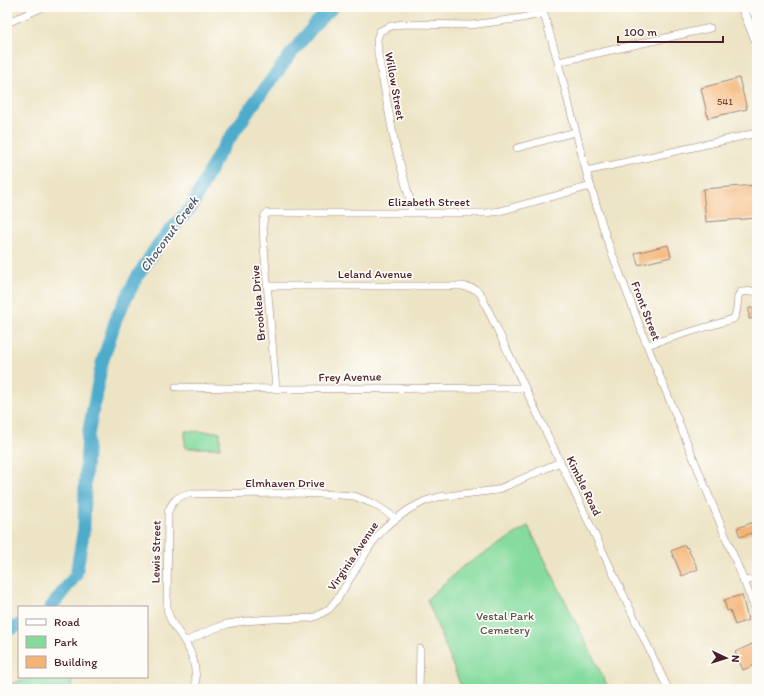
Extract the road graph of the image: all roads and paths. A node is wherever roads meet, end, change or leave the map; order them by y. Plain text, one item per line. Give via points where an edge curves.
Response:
1 (43, 7) edge
2 (742, 7) edge
3 (752, 7) edge
4 (543, 10) edge
5 (757, 17) edge
6 (7, 23) edge
7 (710, 28) dead end
8 (757, 42) edge
9 (558, 62) junction
10 (575, 132) junction
11 (757, 133) edge
12 (517, 148) dead end
13 (586, 171) junction
14 (591, 186) junction
15 (411, 213) junction
16 (265, 215) joint
17 (268, 286) junction
18 (757, 291) edge
19 (480, 293) joint
20 (647, 345) junction
21 (176, 387) dead end
22 (525, 388) junction
23 (276, 389) junction
24 (560, 462) junction
25 (171, 504) joint
26 (396, 518) junction
27 (757, 579) edge
28 (744, 581) junction
29 (754, 598) edge
30 (757, 613) edge
31 (185, 642) junction
32 (420, 649) dead end
33 (196, 689) edge
34 (418, 689) edge
35 (668, 689) edge

1 - 6 street
2 - 8 main road
3 - 5 main road
4 - 9 street, Front Street
4 - 15 street, Willow Street via 522,18 471,25 402,24 380,31 377,39 378,54 394,145 411,204
7 - 9 street
9 - 10 street, Front Street
10 - 12 street
10 - 13 street, Front Street
11 - 13 street
13 - 14 street, Front Street
14 - 15 street, Elizabeth Street via 500,211
14 - 20 street, Front Street via 607,240
15 - 16 street, Elizabeth Street
16 - 17 street, Brooklea Drive via 264,248
17 - 19 street, Leland Avenue via 462,286
17 - 23 street, Brooklea Drive
18 - 20 street via 741,292 733,319
19 - 22 street, Kimble Road
20 - 28 street, Front Street
21 - 23 street, Frey Avenue
22 - 23 street, Frey Avenue
22 - 24 street, Kimble Road
24 - 26 street, Virginia Avenue via 497,490 425,501
24 - 35 street, Kimble Road
25 - 26 street, Elmhaven Drive via 178,497 187,494 340,495 354,496 374,504
25 - 31 street, Lewis Street via 168,512 167,609 169,619
26 - 31 street, Virginia Avenue via 372,544 329,609 311,618 227,624
27 - 28 street
28 - 29 street, Front Street
29 - 30 street, Front Street
31 - 33 street, Lewis Street via 194,661
32 - 34 street

